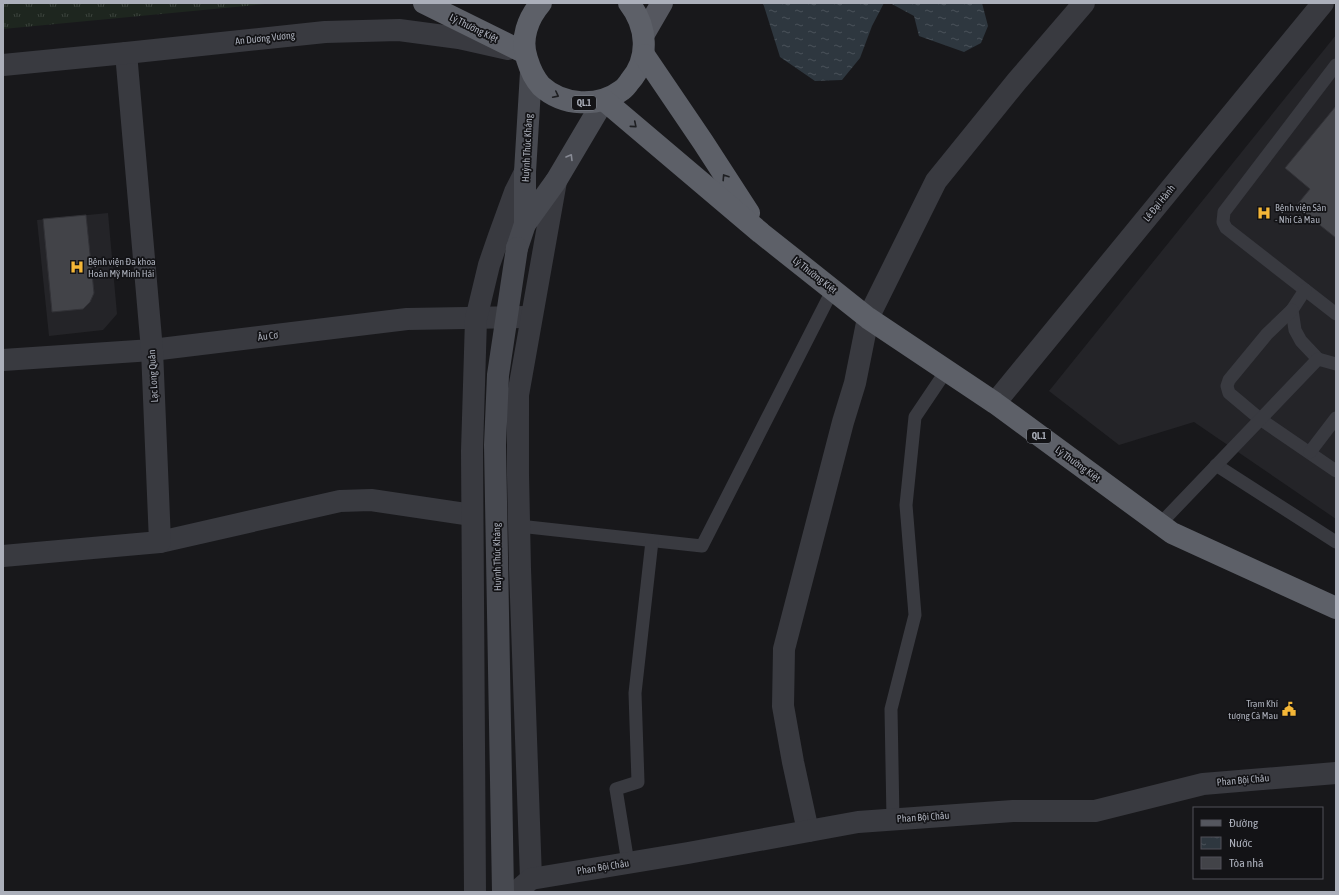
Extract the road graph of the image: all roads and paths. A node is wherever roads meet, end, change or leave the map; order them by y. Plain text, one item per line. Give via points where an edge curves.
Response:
1 (424, 3) edge
2 (541, 3) edge
3 (629, 3) edge
4 (662, 3) edge
5 (1084, 3) edge
6 (1323, 3) edge
7 (644, 44) junction
8 (126, 53) junction
9 (528, 62) junction
10 (3, 65) edge
11 (1336, 66) edge
12 (604, 100) junction
13 (524, 172) junction
14 (556, 181) junction
15 (524, 224) junction
16 (762, 233) junction
17 (833, 289) junction
18 (1305, 290) junction
19 (1292, 310) junction
20 (1336, 314) edge
21 (532, 317) junction
22 (868, 318) junction
23 (476, 319) junction
24 (152, 350) junction
25 (1318, 359) junction
26 (3, 360) edge
27 (1336, 364) edge
28 (946, 371) junction
29 (995, 404) junction
30 (1336, 418) edge
31 (1260, 420) junction
32 (1310, 452) junction
33 (1216, 465) junction
34 (1336, 471) edge
35 (472, 515) junction
36 (1160, 524) junction
37 (519, 526) junction
38 (652, 540) junction
39 (160, 542) junction
40 (1336, 542) edge
41 (3, 556) edge
42 (1336, 608) edge
43 (1336, 773) edge
44 (893, 819) junction
45 (808, 831) junction
46 (628, 863) junction
47 (523, 886) edge
48 (474, 892) edge
49 (503, 892) edge

1 - 9 highway, Lý Thường Kiệt / QL.1
2 - 9 highway via 532,13 525,32
3 - 7 highway, QL.1 via 639,18
4 - 7 main road
5 - 22 street via 936,181
6 - 29 street, Lê Đại Hành
7 - 12 highway, QL.1 via 636,74 623,90
16 -> 7 highway, Lý Thường Kiệt / QL.1
8 - 9 street, An Dương Vương via 325,32 399,30 459,38
8 - 10 street, An Dương Vương
8 - 24 street, Lạc Long Quân
9 -> 12 highway, QL.1 via 541,85 553,95 568,101 584,103
9 - 13 main road, Huỳnh Thúc Kháng
11 - 18 lane via 1224,212 1223,218 1226,228
14 -> 12 main road, Huỳnh Thúc Kháng
12 -> 16 highway, Lý Thường Kiệt / QL.1
13 - 15 main road, Huỳnh Thúc Kháng
13 - 23 street via 507,210
14 - 15 main road, Huỳnh Thúc Kháng
14 - 21 street
15 - 49 main road, Huỳnh Thúc Kháng, bridge via 517,248 498,376 495,445
16 - 17 highway, Lý Thường Kiệt / QL.1
17 - 22 highway, Lý Thường Kiệt / QL.1
17 - 38 lane via 702,546
18 - 19 lane
18 - 20 lane
19 - 25 lane via 1295,330 1301,341
19 - 31 lane via 1266,334 1227,386 1229,393
21 - 23 street, Âu Cơ
21 - 37 street via 518,395
22 - 28 highway, Lý Thường Kiệt / QL.1
22 - 45 street via 855,383 784,649 783,706
23 - 24 street, Âu Cơ via 408,320
23 - 35 street
24 - 26 street, Âu Cơ
24 - 39 street, Lạc Long Quân
25 - 27 lane
25 - 31 lane
28 - 29 highway, Lý Thường Kiệt / QL.1
28 - 44 lane via 915,417 906,505 915,615 891,709
29 - 36 highway, Lý Thường Kiệt / QL.1
30 - 32 lane
31 - 32 lane
31 - 33 lane
32 - 34 lane
33 - 36 lane
33 - 40 lane
35 - 39 street via 371,500 340,501
35 - 48 street
36 - 42 highway, Lý Thường Kiệt / QL.1 via 1172,533
37 - 38 lane
37 - 47 street
38 - 46 lane via 635,693 638,782 616,789
39 - 41 street
43 - 44 street, Phan Bội Châu via 1203,784 1095,811 1013,811
44 - 45 street, Phan Bội Châu
45 - 46 street, Phan Bội Châu
46 - 47 street, Phan Bội Châu

